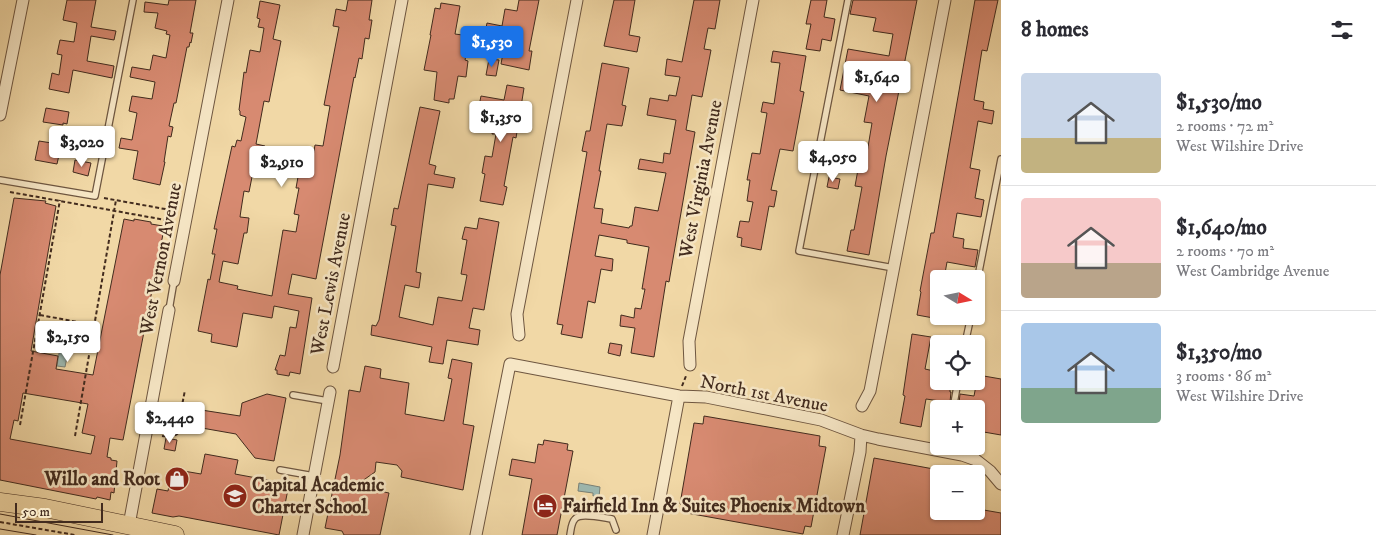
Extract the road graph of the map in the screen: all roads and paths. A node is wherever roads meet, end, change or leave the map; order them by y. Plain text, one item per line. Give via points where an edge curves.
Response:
1 (23, 0) edge
2 (133, 0) edge
3 (228, 0) edge
4 (402, 0) edge
5 (577, 0) edge
6 (752, 0) edge
7 (848, 0) edge
8 (945, 0) edge
9 (0, 115) edge
10 (1001, 159) edge
11 (0, 180) edge
12 (62, 190) junction
13 (10, 192) dead end
14 (95, 196) junction
15 (116, 200) junction
16 (60, 202) junction
17 (114, 212) junction
18 (186, 213) junction
19 (171, 221) dead end
20 (895, 268) junction
21 (979, 270) edge
22 (174, 281) joint
23 (169, 310) joint
24 (40, 315) junction
25 (94, 325) junction
26 (519, 335) dead end
27 (690, 364) joint
28 (334, 367) dead end
29 (185, 390) dead end
30 (292, 395) dead end
31 (329, 396) joint
32 (679, 396) junction
33 (862, 406) dead end
34 (20, 426) dead end
35 (862, 435) junction
36 (75, 436) dead end
37 (162, 436) dead end
38 (930, 446) edge
39 (964, 455) edge
40 (280, 470) dead end
41 (314, 476) junction
42 (1001, 484) edge
43 (0, 502) edge
44 (0, 522) edge
45 (129, 525) junction
46 (616, 530) dead end
47 (75, 535) edge
48 (175, 535) edge
49 (303, 535) edge
50 (476, 535) edge
51 (570, 535) edge
52 (653, 535) edge
53 (843, 535) edge

1 - 9 street
2 - 14 lane
3 - 18 street, West Vernon Avenue
4 - 28 street, West Lewis Avenue
5 - 26 street via 517,314
6 - 27 street, West Virginia Avenue via 691,332
7 - 20 lane via 799,251
8 - 20 street
10 - 21 lane
11 - 12 lane
12 - 14 lane
12 - 16 path
13 - 16 path
14 - 15 path
15 - 17 path
15 - 18 path
16 - 17 path
16 - 24 path
17 - 19 path
17 - 25 path
18 - 22 street, West Vernon Avenue
20 - 33 street via 870,391
22 - 23 lane, West Vernon Avenue
23 - 45 street, West Vernon Avenue
24 - 25 path
24 - 34 path
25 - 36 path
27 - 32 path
29 - 37 path via 178,426 182,427 180,432 173,437
30 - 31 lane
31 - 41 street
32 - 35 street, North 1st Avenue via 706,398 821,420
32 - 50 street, North 1st Avenue via 510,364
32 - 52 street
35 - 38 street, North 1st Avenue
35 - 53 street
39 - 42 street, North 1st Avenue via 990,470
40 - 41 lane
41 - 49 street
43 - 45 main road
44 - 47 path
45 - 48 main road
46 - 51 lane via 612,520 578,516 574,519

